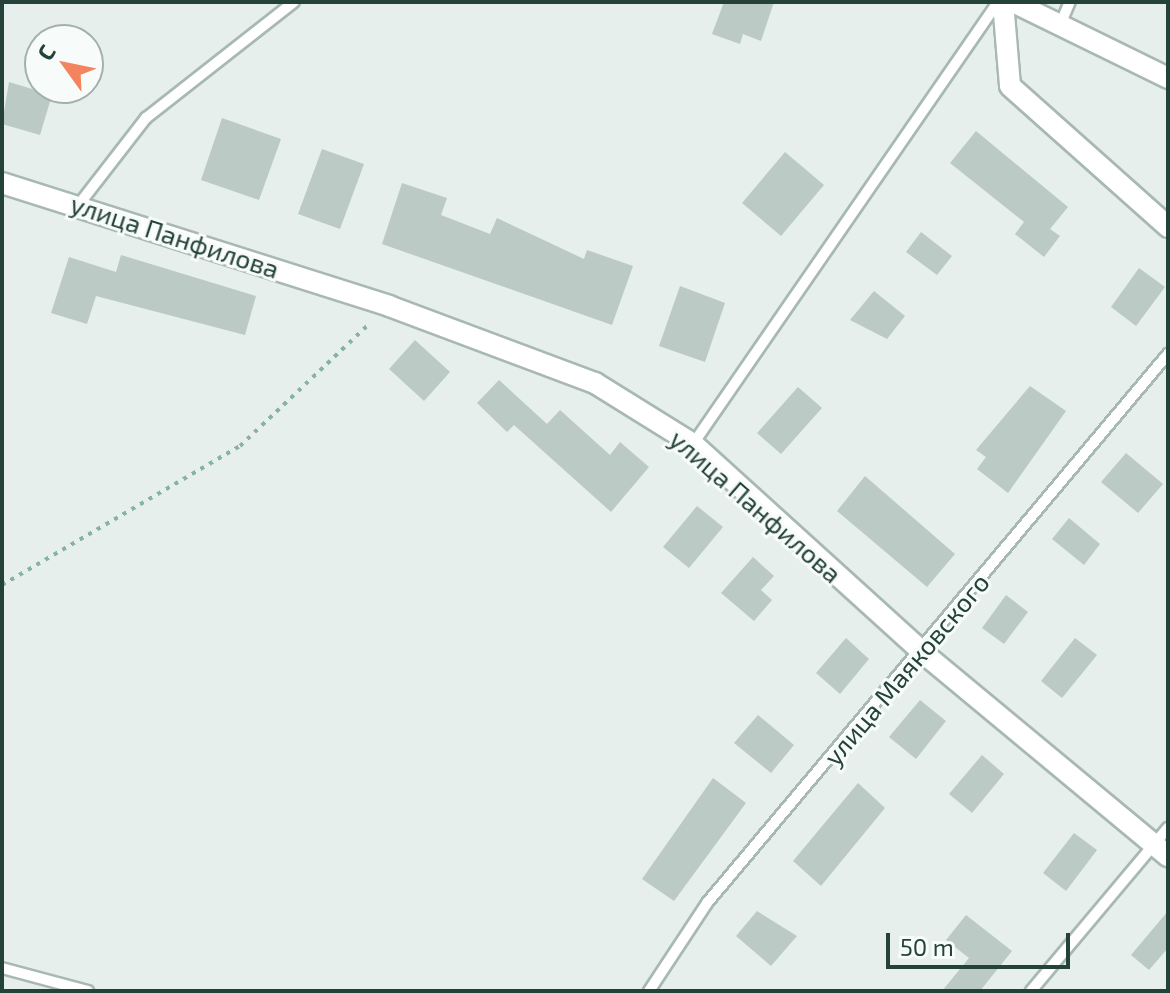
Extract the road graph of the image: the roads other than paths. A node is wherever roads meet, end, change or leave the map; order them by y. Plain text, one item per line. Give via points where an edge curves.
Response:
1 (294, 2) edge
2 (1000, 2) edge
3 (1013, 2) edge
4 (1070, 2) edge
5 (1060, 25) junction
6 (1168, 78) edge
7 (2, 183) edge
8 (80, 203) junction
9 (1168, 227) edge
10 (1168, 354) edge
11 (693, 444) junction
12 (922, 652) junction
13 (1168, 828) edge
14 (1161, 851) edge
15 (2, 968) edge
16 (649, 989) edge
17 (88, 991) edge
18 (1031, 991) edge

1 - 8 lane via 146,118
2 - 9 street via 1010,86
2 - 11 lane
3 - 5 street
4 - 5 lane
5 - 6 street
7 - 8 street, улица Панфилова
8 - 11 street, улица Панфилова via 389,306 595,383
10 - 12 lane, улица Маяковского
11 - 12 street, улица Панфилова
12 - 14 street, улица Панфилова
12 - 16 lane, улица Маяковского via 707,903
13 - 14 lane
14 - 18 lane
15 - 17 lane

